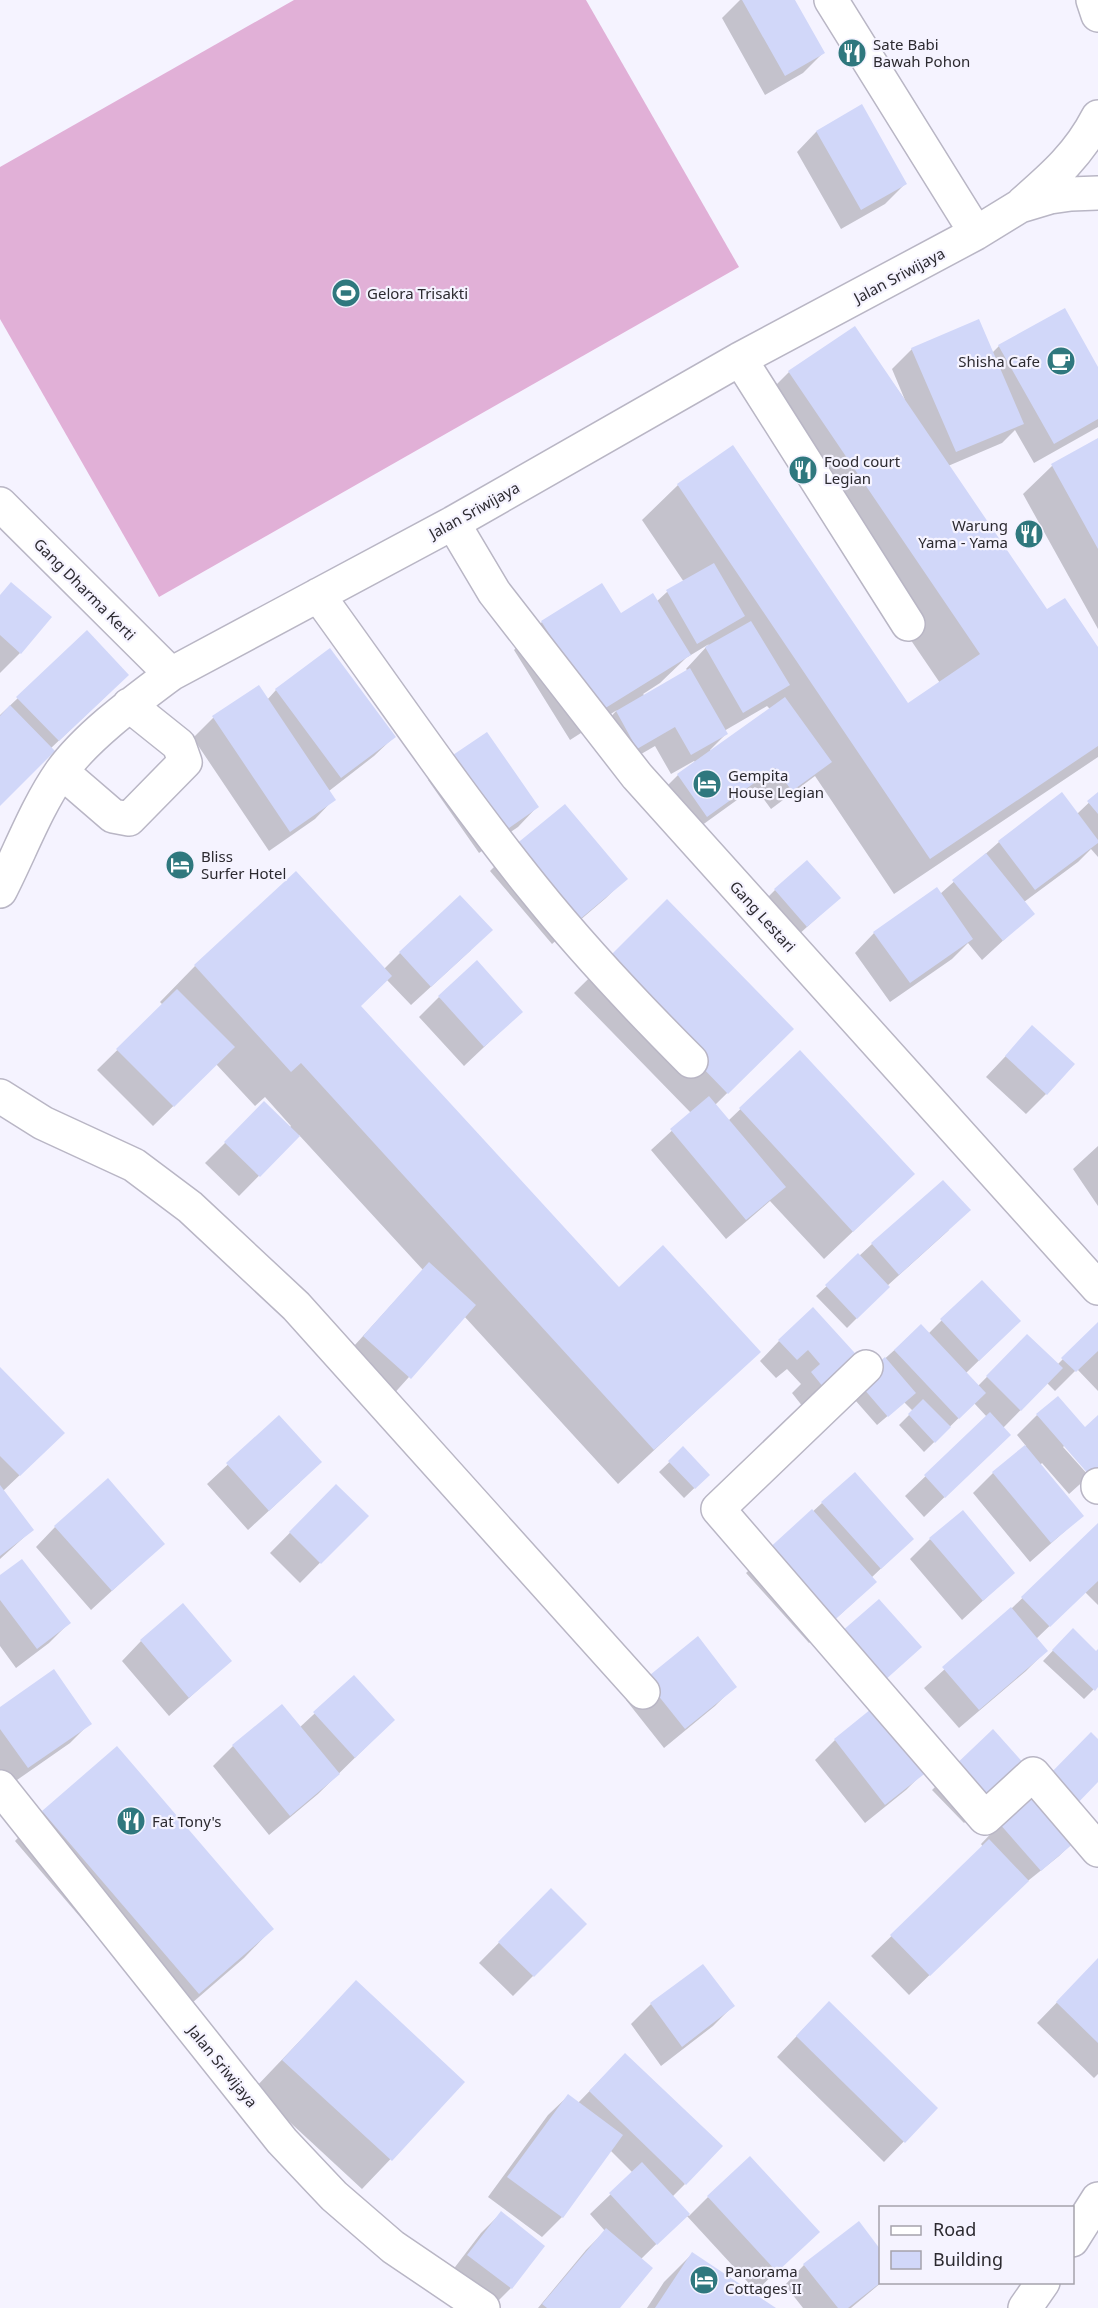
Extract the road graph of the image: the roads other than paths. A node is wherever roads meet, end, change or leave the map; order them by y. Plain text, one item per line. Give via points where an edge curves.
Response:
1 (831, 0) edge
2 (1093, 0) edge
3 (1098, 15) edge
4 (1098, 117) edge
5 (1098, 193) edge
6 (1020, 206) junction
7 (976, 233) junction
8 (740, 359) junction
9 (0, 504) edge
10 (453, 523) junction
11 (318, 595) junction
12 (908, 624) dead end
13 (171, 674) junction
14 (129, 705) junction
15 (62, 772) junction
16 (3, 876) edge
17 (691, 1061) dead end
18 (0, 1096) edge
19 (1098, 1288) edge
20 (866, 1367) dead end
21 (643, 1692) dead end
22 (0, 1787) edge
23 (1098, 1850) edge
24 (1098, 2199) edge
25 (1074, 2237) edge
26 (1042, 2284) edge
27 (483, 2308) edge
28 (1025, 2308) edge

1 - 7 street
2 - 3 street
4 - 6 street, Jalan Sriwijaya via 1079,150
5 - 6 street, Jalan Sriwijaya via 1050,197
6 - 7 street, Jalan Sriwijaya
7 - 8 street, Jalan Sriwijaya
8 - 10 street, Jalan Sriwijaya
8 - 12 street
9 - 13 street, Gang Dharma Kerti
10 - 11 street, Jalan Sriwijaya
10 - 19 street, Gang Lestari via 494,592 637,776
11 - 13 street, Jalan Sriwijaya
11 - 17 street via 535,890 588,953
13 - 14 street, Jalan Sriwijaya
14 - 15 street, Jalan Sriwijaya
14 - 15 street via 179,745 185,762 129,819 112,816
15 - 16 street, Jalan Sriwijaya
18 - 21 street via 43,1123 134,1165 207,1222 296,1306
20 - 23 street via 718,1509 985,1818 1033,1774
22 - 27 street, Jalan Sriwijaya via 282,2141 334,2196 393,2247
24 - 25 street
26 - 28 street

